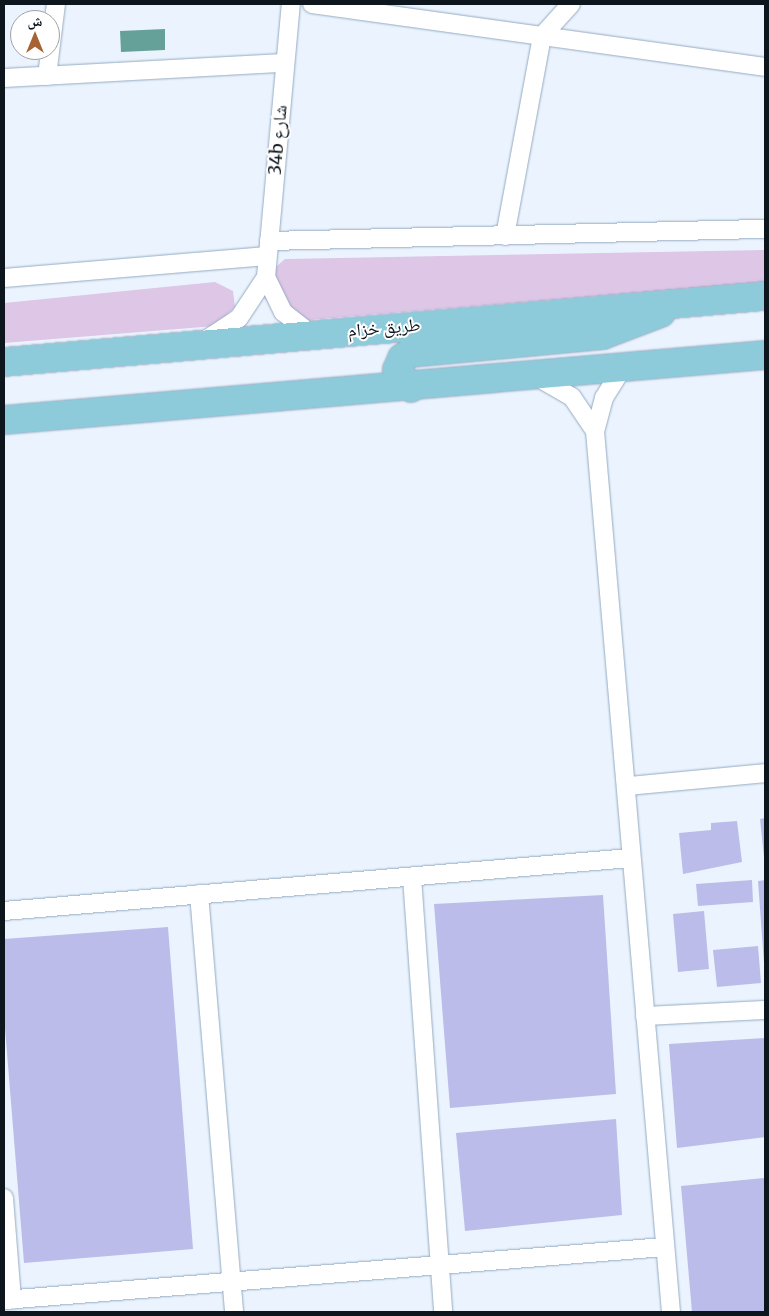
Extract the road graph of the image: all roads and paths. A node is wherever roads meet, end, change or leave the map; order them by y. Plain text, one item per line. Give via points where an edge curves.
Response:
1 (56, 4) edge
2 (291, 4) edge
3 (312, 4) edge
4 (571, 4) edge
5 (542, 36) junction
6 (284, 63) junction
7 (765, 67) edge
8 (47, 76) junction
9 (4, 78) edge
10 (765, 229) edge
11 (504, 236) junction
12 (268, 248) junction
13 (266, 277) junction
14 (4, 278) edge
15 (765, 296) edge
16 (693, 301) junction
17 (312, 335) junction
18 (197, 345) junction
19 (765, 355) edge
20 (4, 362) edge
21 (622, 369) junction
22 (536, 376) junction
23 (411, 388) junction
24 (4, 420) edge
25 (595, 431) junction
26 (765, 773) edge
27 (628, 786) junction
28 (630, 858) junction
29 (412, 877) junction
30 (198, 894) junction
31 (4, 911) edge
32 (765, 1010) edge
33 (646, 1016) junction
34 (4, 1198) edge
35 (664, 1247) junction
36 (439, 1265) junction
37 (231, 1282) junction
38 (8, 1300) edge
39 (234, 1312) edge
40 (442, 1312) edge
41 (671, 1312) edge

1 - 8 street
2 - 6 street, 34b شارع
3 - 5 street
4 - 5 street
5 - 7 street
5 - 11 street
6 - 8 street
6 - 12 street, 34b شارع
8 - 9 street
10 - 11 street
11 - 12 street
12 - 13 street, 34b شارع
12 - 14 street
13 - 17 street, 34b شارع via 283,312
13 - 18 street via 238,318
15 - 16 main road, طريق خزام
16 - 17 main road, طريق خزام
16 - 23 main road via 603,335 410,353 402,358 397,370
17 - 18 main road, طريق خزام
18 - 20 main road, طريق خزام
19 - 21 main road
21 - 22 main road
21 - 25 street via 604,398
22 - 23 main road
22 - 25 street via 572,396
23 - 24 main road
25 - 27 street
26 - 27 street
27 - 28 street
28 - 29 street
28 - 33 street
29 - 30 street
29 - 36 street
30 - 31 street
30 - 37 street
32 - 33 street
33 - 35 street
34 - 38 street
35 - 36 street
35 - 41 street
36 - 37 street
36 - 40 street
37 - 38 street
37 - 39 street

